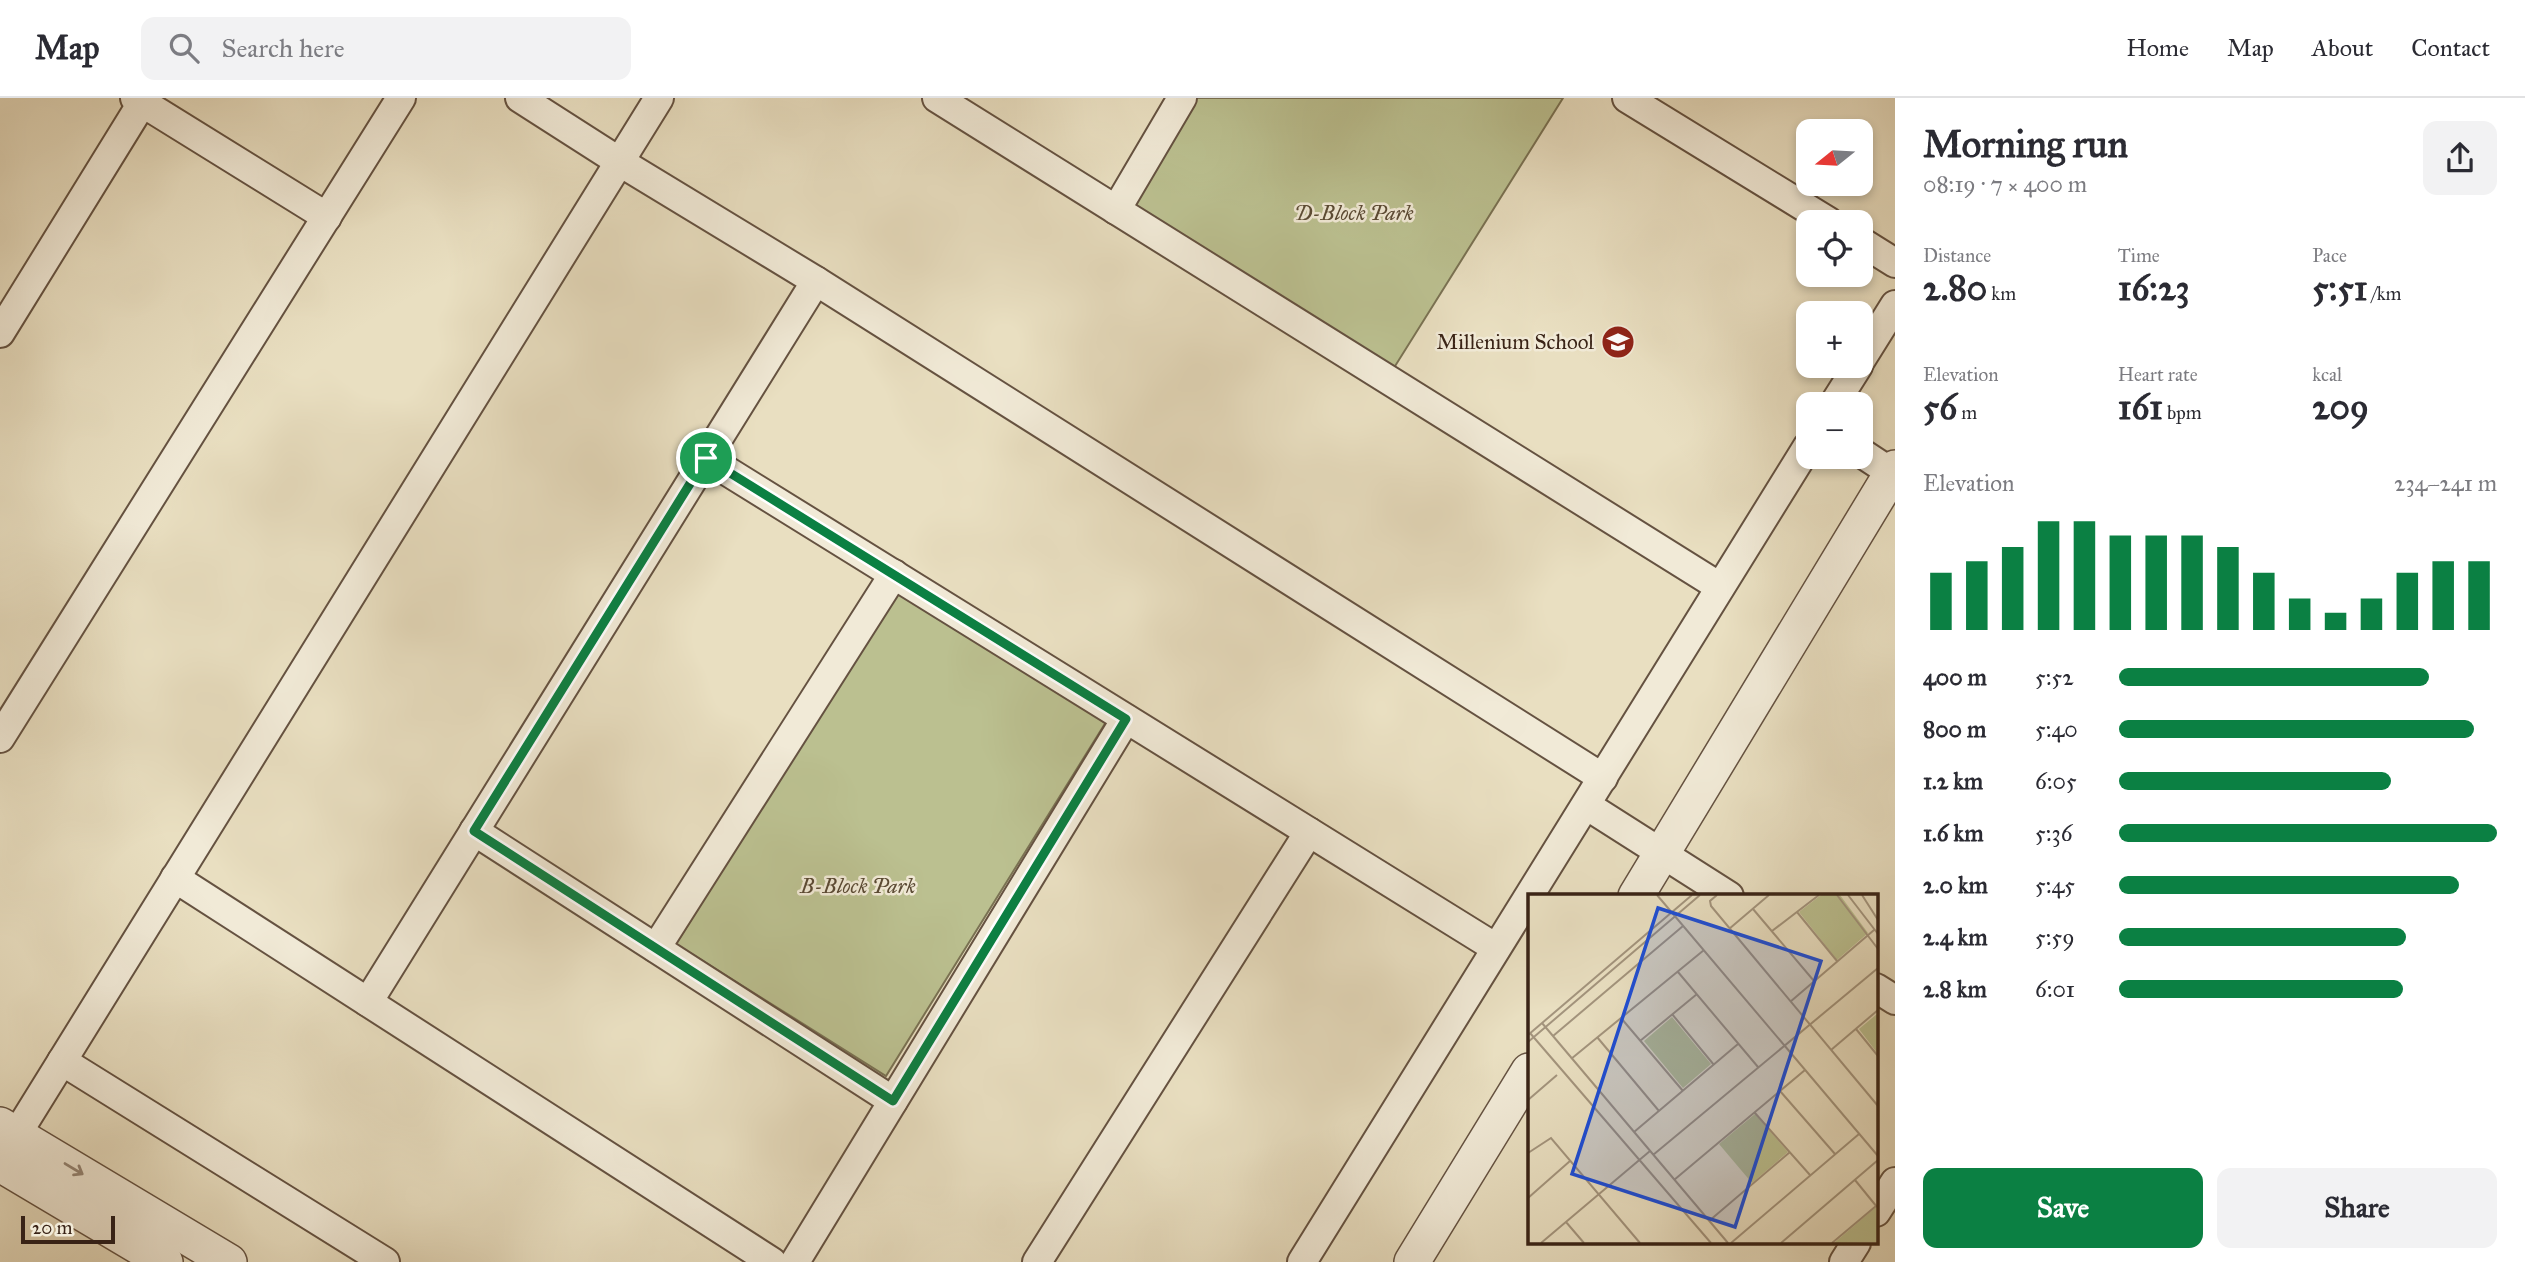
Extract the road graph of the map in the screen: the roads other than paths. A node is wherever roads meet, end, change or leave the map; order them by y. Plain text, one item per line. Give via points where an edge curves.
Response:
1 (401, 98) edge
2 (520, 98) edge
3 (659, 98) edge
4 (937, 98) edge
5 (1182, 98) edge
6 (1627, 98) edge
7 (138, 100) edge
8 (620, 162) junction
9 (1116, 210) junction
10 (1809, 210) edge
11 (327, 217) junction
12 (1873, 249) edge
13 (1895, 262) edge
14 (816, 281) junction
15 (1895, 305) edge
16 (0, 333) edge
17 (1873, 341) edge
18 (706, 458) junction
19 (1873, 459) edge
20 (1796, 465) edge
21 (1894, 471) edge
22 (894, 574) junction
23 (1720, 587) junction
24 (1126, 719) junction
25 (0, 738) edge
26 (1603, 778) junction
27 (1586, 805) junction
28 (474, 831) junction
29 (1309, 832) junction
30 (1661, 854) junction
31 (175, 878) junction
32 (1530, 894) edge
33 (1637, 894) edge
34 (1726, 894) edge
35 (1528, 897) edge
36 (656, 948) junction
37 (1496, 948) junction
38 (1878, 989) edge
39 (1895, 1000) edge
40 (368, 1002) junction
41 (62, 1061) junction
42 (1528, 1073) edge
43 (893, 1101) junction
44 (4, 1146) edge
45 (1895, 1182) edge
46 (1878, 1209) edge
47 (1855, 1244) edge
48 (165, 1262) edge
49 (229, 1262) edge
50 (386, 1262) edge
51 (772, 1262) edge
52 (795, 1262) edge
53 (1037, 1262) edge
54 (1302, 1262) edge
55 (1412, 1262) edge
56 (1844, 1262) edge

1 - 11 street
2 - 8 street
3 - 8 street
4 - 9 street
5 - 9 street
6 - 10 street
7 - 11 street
7 - 16 street
8 - 14 street
8 - 31 street
9 - 23 street
11 - 25 street
12 - 13 street
14 - 18 street
14 - 26 street
15 - 17 street
18 - 22 street
18 - 28 street
19 - 21 street
20 - 23 street
21 - 30 street
22 - 24 street
22 - 36 street
23 - 26 street
24 - 29 street
24 - 43 street
26 - 27 street
27 - 30 street
27 - 32 street
28 - 36 street
28 - 40 street
29 - 37 street
29 - 53 street
30 - 33 street
30 - 34 street
31 - 40 street
31 - 41 street
35 - 37 street
36 - 43 street
37 - 54 street
38 - 39 street
40 - 51 street
41 - 44 street
41 - 50 street
42 - 55 street
43 - 52 street
44 - 48 street
44 -> 49 street
45 - 46 street
47 - 56 street

